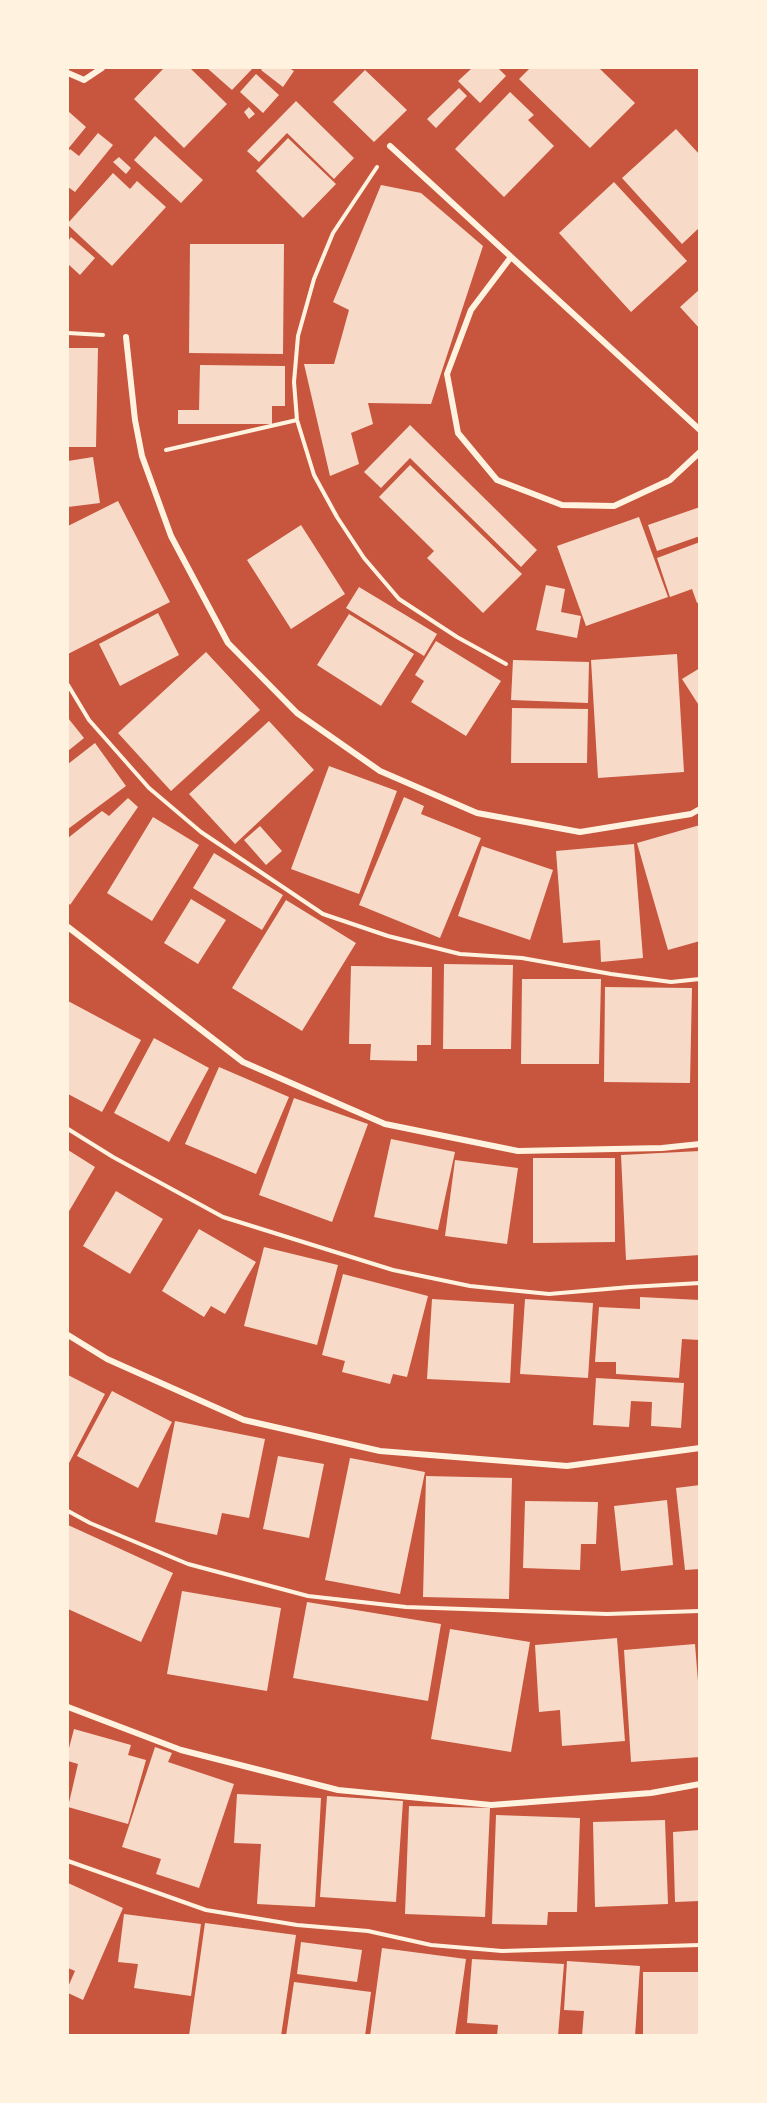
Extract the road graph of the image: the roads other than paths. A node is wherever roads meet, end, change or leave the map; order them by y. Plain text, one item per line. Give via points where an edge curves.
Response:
1 (102, 68) edge
2 (68, 73) edge
3 (390, 146) road end
4 (511, 257) junction
5 (126, 337) road end
6 (699, 430) edge
7 (699, 452) edge
8 (699, 810) edge
9 (68, 927) edge
10 (699, 1143) edge
11 (68, 1335) edge
12 (699, 1448) edge
13 (68, 1707) edge
14 (699, 1784) edge

1 - 2 street via 84,80
3 - 4 street
4 - 6 street
4 - 7 street via 471,310 447,374 458,433 497,480 562,505 614,506 670,480
5 - 8 street via 142,456 171,536 228,643 297,713 380,771 477,813 580,832
9 - 10 street via 243,1062 385,1124 518,1151 662,1148
11 - 12 street via 107,1359 244,1420 380,1451 567,1466
13 - 14 street via 181,1750 338,1790 491,1805 651,1793

